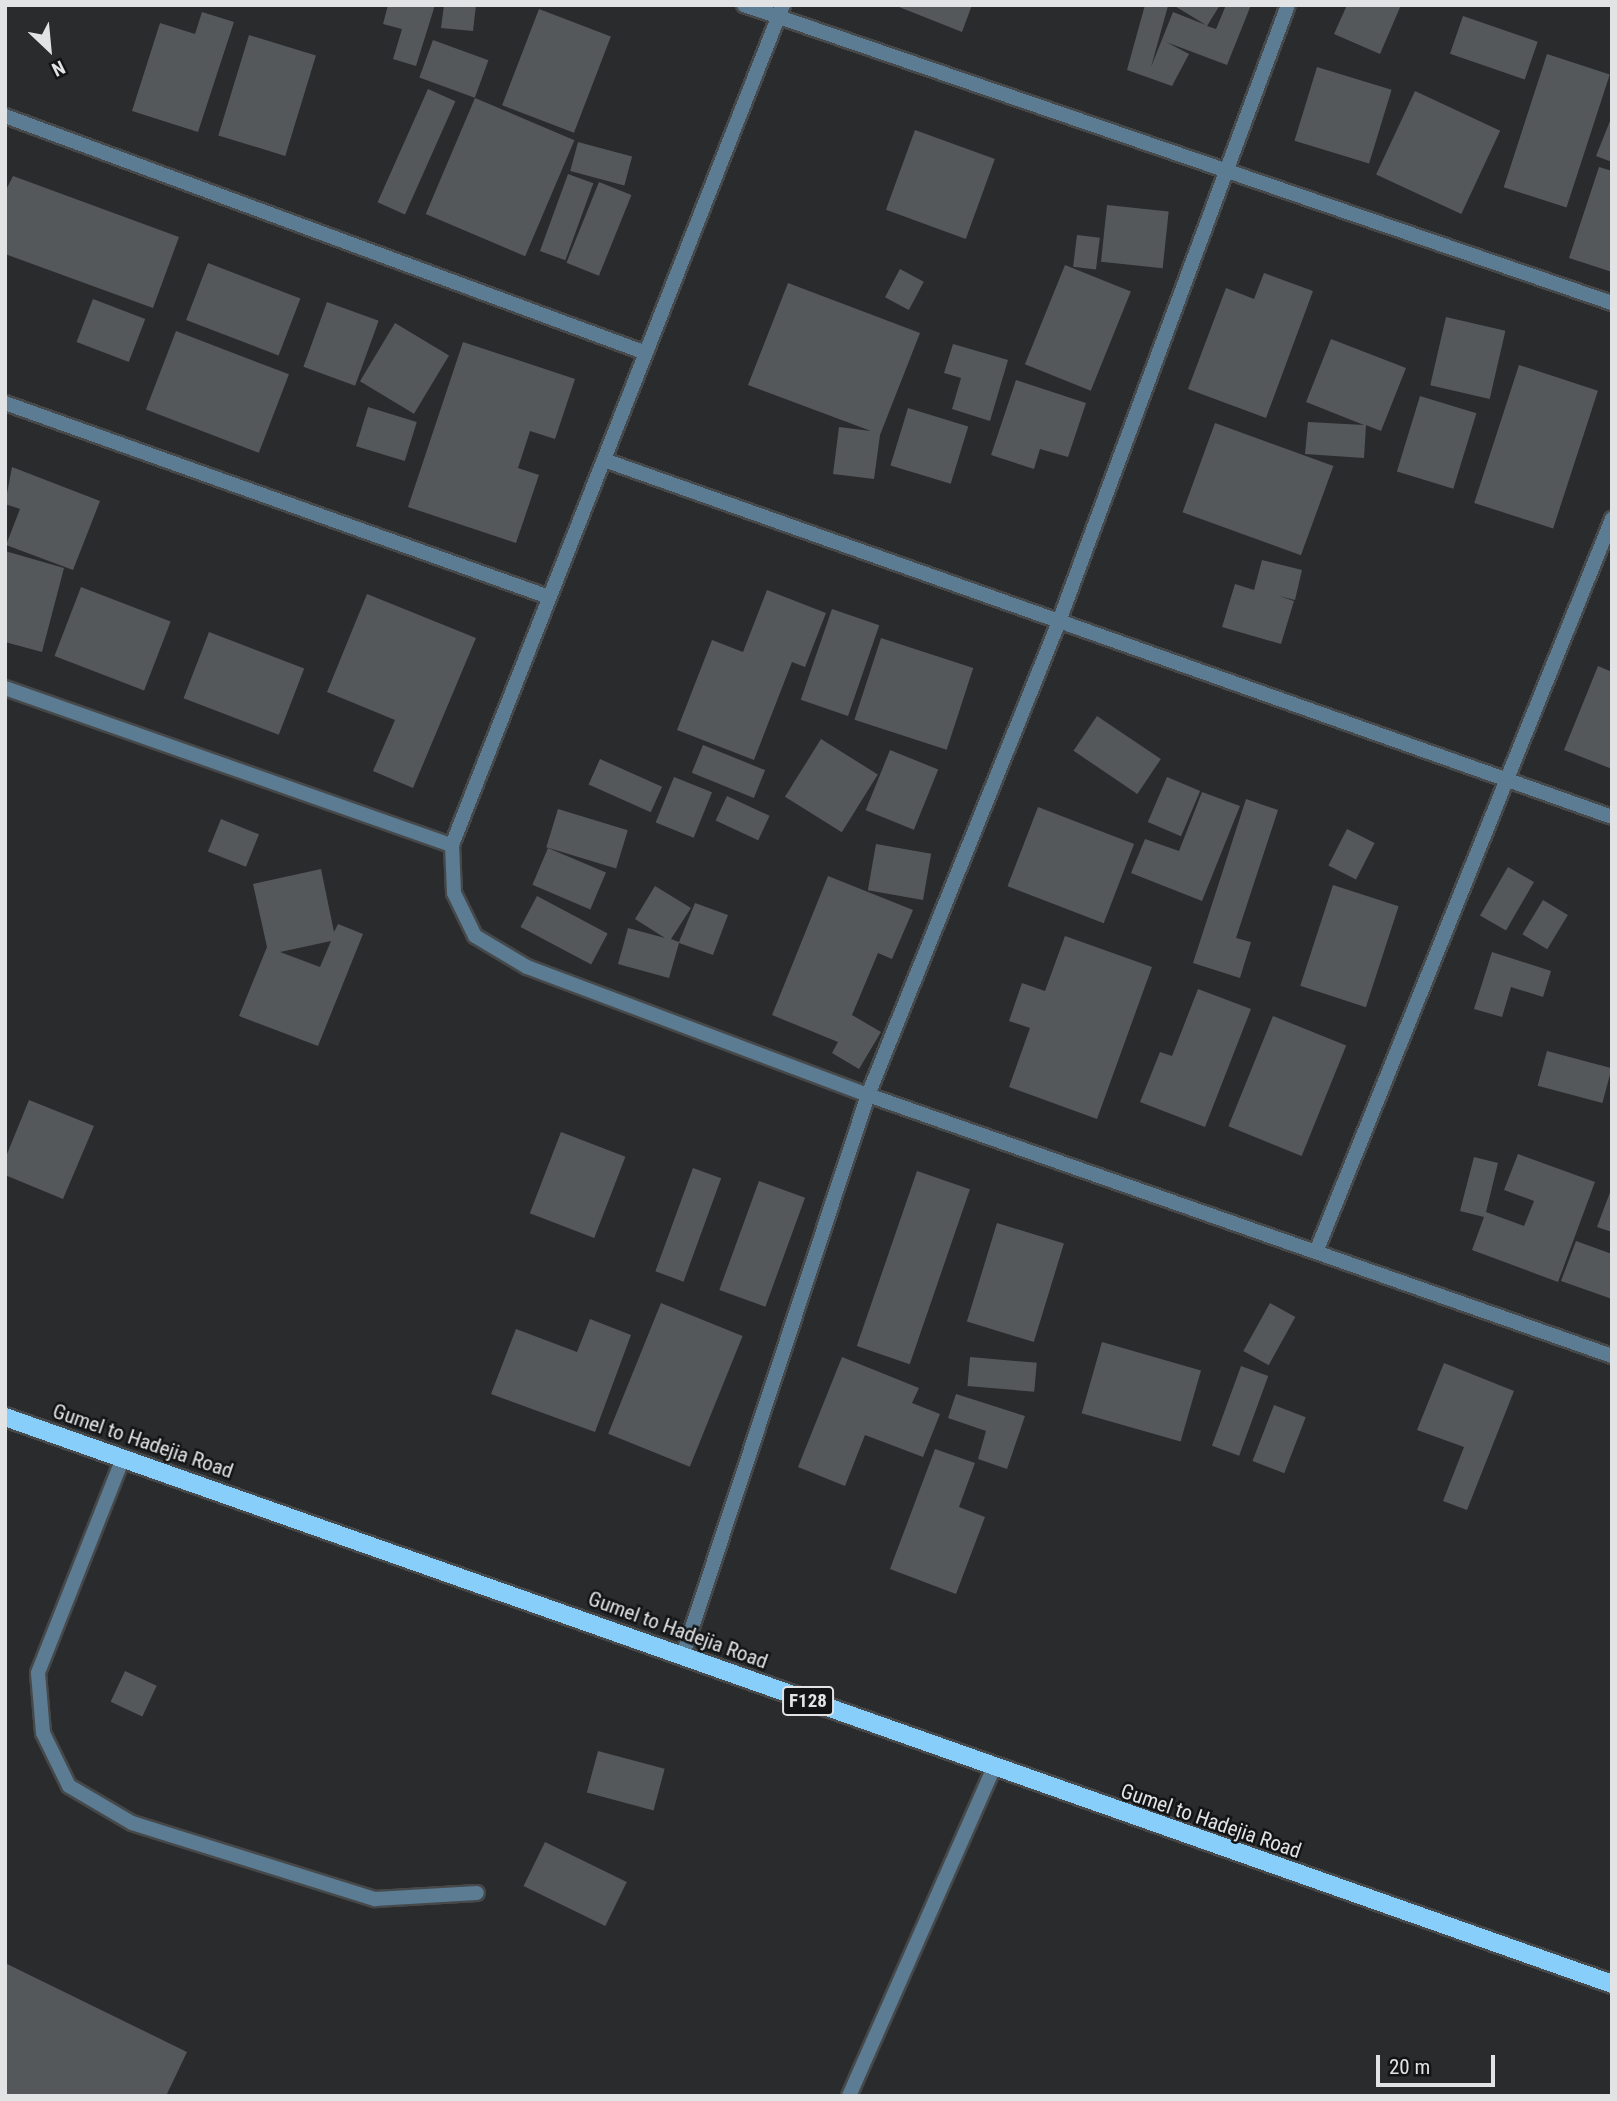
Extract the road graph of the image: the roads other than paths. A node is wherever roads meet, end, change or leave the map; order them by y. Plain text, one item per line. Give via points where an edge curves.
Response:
1 (744, 5) edge
2 (1288, 5) edge
3 (780, 11) edge
4 (5, 116) edge
5 (1226, 172) junction
6 (1612, 303) edge
7 (646, 353) junction
8 (5, 403) edge
9 (604, 460) junction
10 (1612, 519) edge
11 (549, 597) junction
12 (1058, 624) junction
13 (5, 688) edge
14 (1506, 780) junction
15 (1612, 817) edge
16 (452, 845) junction
17 (868, 1095) junction
18 (1316, 1252) junction
19 (1612, 1356) edge
20 (5, 1417) edge
21 (123, 1458) junction
22 (683, 1655) junction
23 (993, 1769) junction
24 (477, 1893) dead end
25 (1612, 1984) edge
26 (849, 2096) edge

1 - 3 street
2 - 5 street
3 - 5 street
3 - 7 street
4 - 7 street
5 - 6 street
5 - 12 street
7 - 9 street
8 - 11 street
9 - 11 street
9 - 12 street
10 - 14 street
11 - 16 street
12 - 14 street
12 - 17 street
13 - 16 street
14 - 15 street
14 - 18 street
16 - 17 street via 454,893 475,936 527,967
17 - 18 street
17 - 22 street
18 - 19 street
20 - 21 main road, Gumel to Hadejia Road / F128
21 - 22 main road, Gumel to Hadejia Road / F128
21 - 24 street via 38,1673 43,1733 69,1786 132,1823 375,1899
22 - 23 main road, Gumel to Hadejia Road / F128
23 - 25 main road, Gumel to Hadejia Road / F128
23 - 26 street

